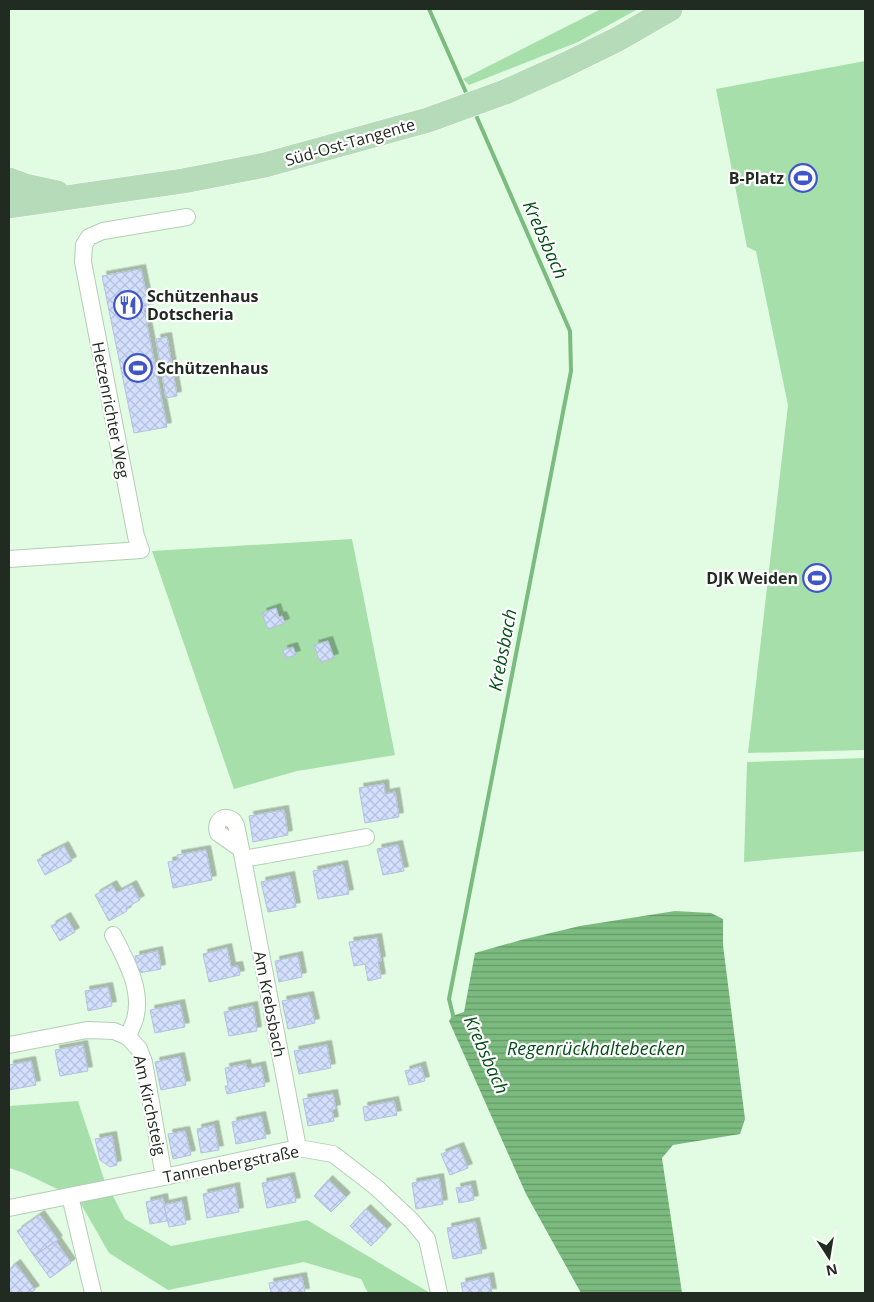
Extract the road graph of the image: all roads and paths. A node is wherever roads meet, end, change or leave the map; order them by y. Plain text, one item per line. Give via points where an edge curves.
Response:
1 (670, 9) edge
2 (9, 180) edge
3 (74, 197) junction
4 (9, 206) edge
5 (187, 217) dead end
6 (9, 559) edge
7 (366, 837) dead end
8 (113, 936) dead end
9 (128, 1038) junction
10 (9, 1045) edge
11 (298, 1148) junction
12 (164, 1177) junction
13 (70, 1196) junction
14 (9, 1208) edge
15 (93, 1293) edge
16 (439, 1293) edge

1 - 3 main road, Süd-Ost-Tangente via 565,65 505,92 428,120 265,165
2 - 3 main road
3 - 4 main road, Süd-Ost-Tangente
5 - 6 street, Hetzenrichter Weg via 103,231 89,237 84,245 83,262 141,550
7 - 11 street, Am Krebsbach via 242,854
8 - 9 street, Am Kirchsteig via 134,985 135,1018
9 - 10 street, Am Kirchsteig via 114,1031 87,1030
9 - 12 street, Am Kirchsteig via 139,1049 144,1062
11 - 12 street, Tannenbergstraße
11 - 16 street, Tannenbergstraße via 333,1154 377,1188 412,1221 427,1239
12 - 13 street, Tannenbergstraße
13 - 14 street, Tannenbergstraße
13 - 15 street

